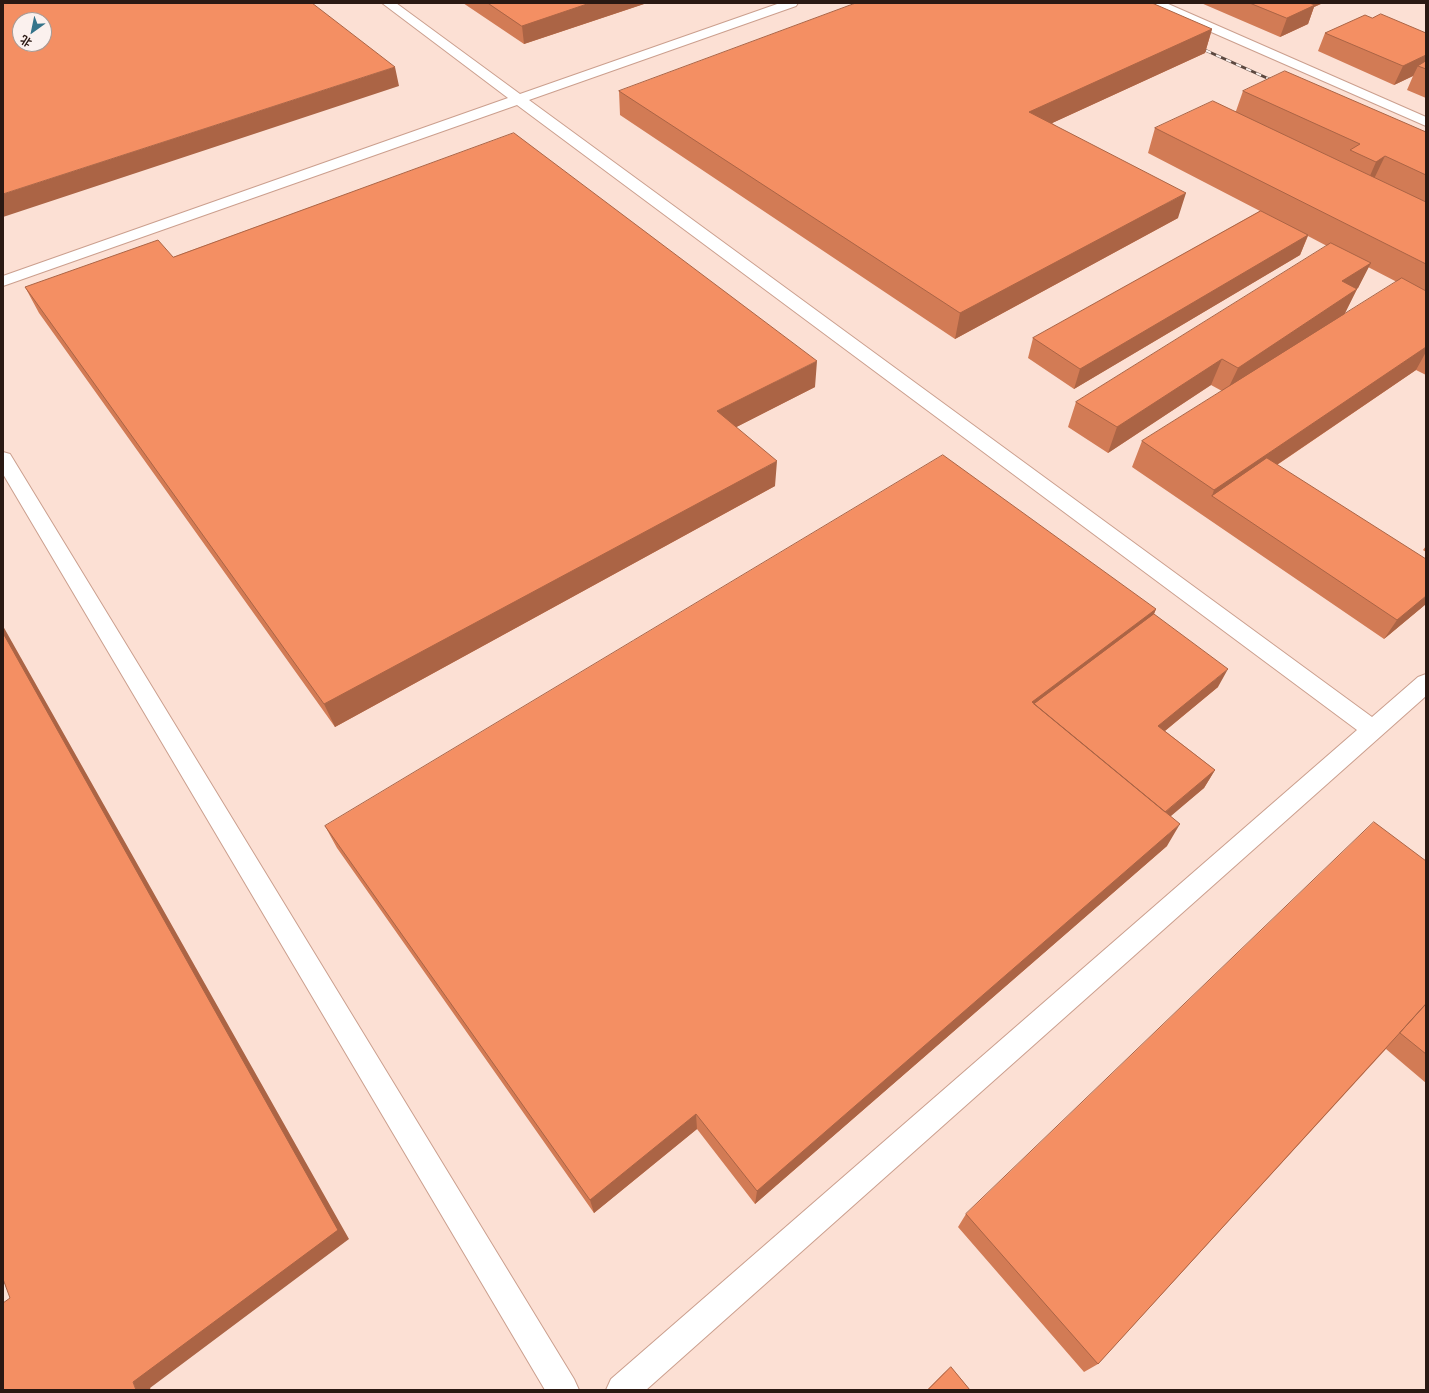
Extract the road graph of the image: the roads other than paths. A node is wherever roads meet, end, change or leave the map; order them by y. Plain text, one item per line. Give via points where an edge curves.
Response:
1 (388, 3) edge
2 (792, 3) edge
3 (1156, 3) edge
4 (518, 100) junction
5 (1426, 122) edge
6 (3, 281) edge
7 (3, 458) edge
8 (1426, 683) edge
9 (1373, 730) junction
10 (563, 1390) edge
11 (622, 1390) edge

1 - 4 lane
2 - 4 lane
3 - 5 lane
4 - 6 lane
4 - 9 lane
7 - 10 lane
8 - 9 lane
9 - 11 lane

